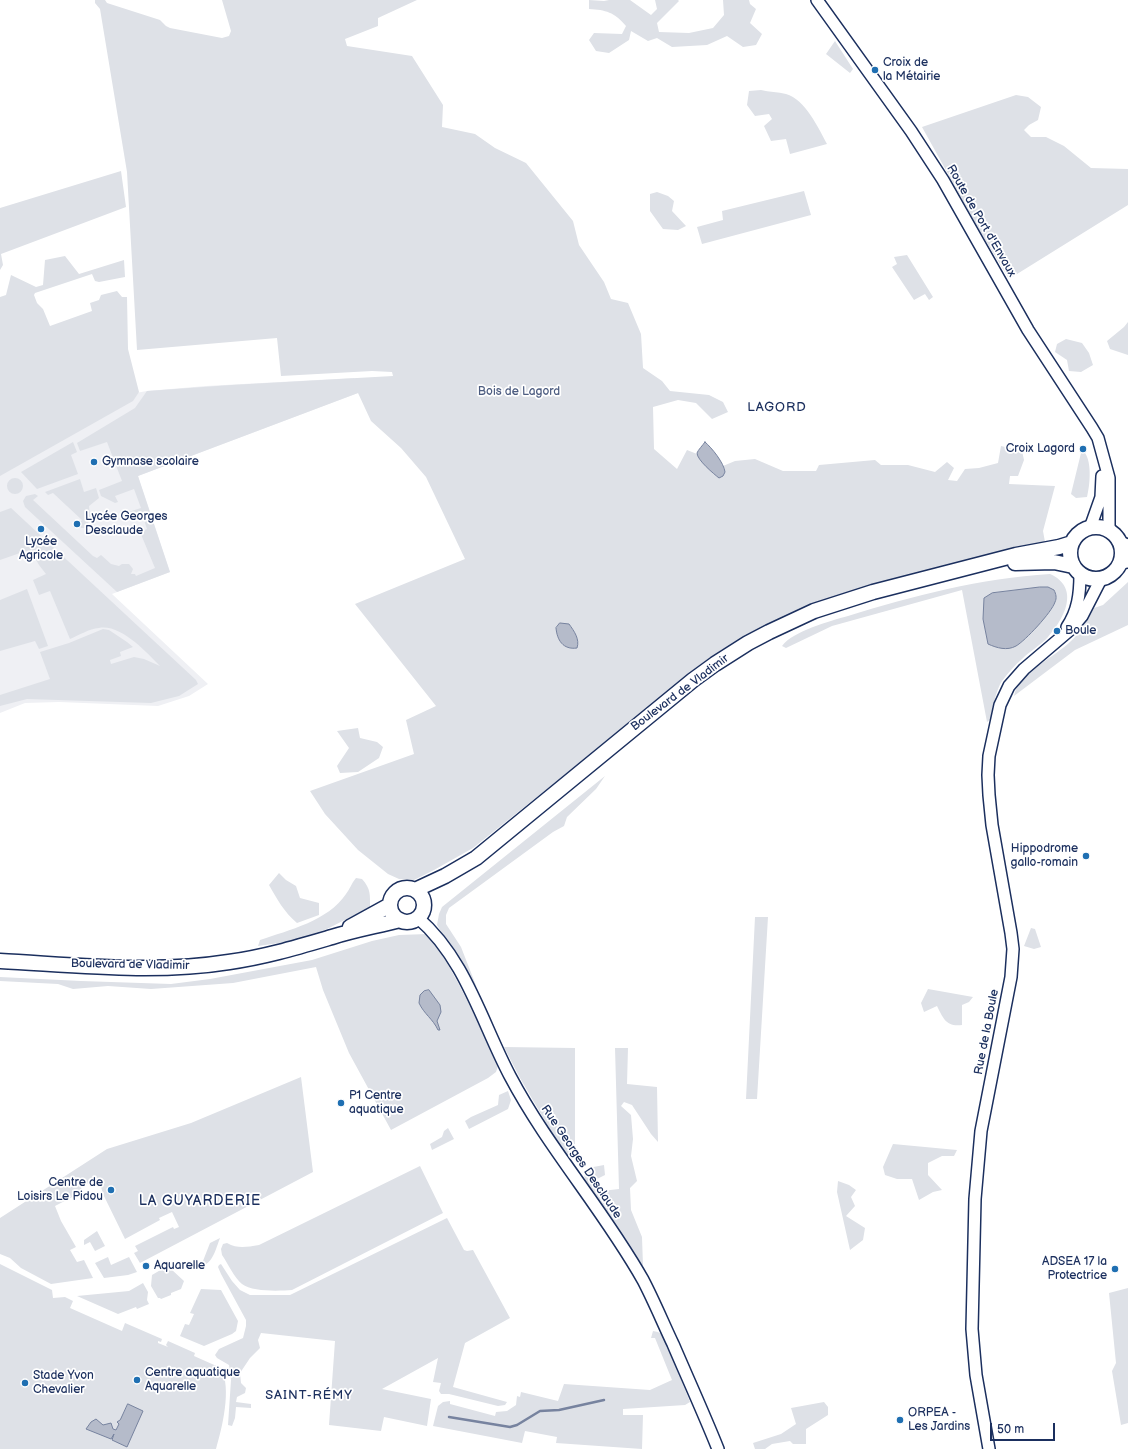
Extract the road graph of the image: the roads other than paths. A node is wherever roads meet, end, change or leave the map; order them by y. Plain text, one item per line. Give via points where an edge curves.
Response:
1 (817, 0) edge
2 (1105, 464) junction
3 (1090, 528) junction
4 (1109, 531) junction
5 (1072, 543) junction
6 (1124, 544) edge
7 (1124, 562) edge
8 (981, 565) junction
9 (1077, 570) junction
10 (1101, 579) junction
11 (1054, 643) junction
12 (419, 895) junction
13 (390, 904) junction
14 (418, 918) junction
15 (400, 920) junction
16 (332, 937) junction
17 (0, 961) edge
18 (718, 1449) edge
19 (989, 1449) edge

1 - 2 street, Route de Port d'Envaux via 943,180 1028,330 1098,438
2 - 3 street via 1101,497
2 - 4 street, Route de Port d'Envaux via 1110,478
3 - 4 main road
3 - 5 main road via 1077,535
4 - 6 main road
5 - 8 main road, Boulevard de Vladimir
5 - 9 main road via 1070,560
6 - 7 main road
7 - 10 main road via 1112,574
8 - 9 main road, Boulevard de Vladimir via 1054,562
8 - 12 main road, Boulevard de Vladimir via 840,601 748,643 693,680 476,858
9 - 10 main road via 1093,579
9 - 11 street, Rue de la Boule via 1080,592 1076,608 1068,626
10 - 11 street, Rue de la Boule via 1082,616
11 - 19 street, Rue de la Boule via 1009,686 1000,705 989,756 988,789 992,825 1013,949 1011,977 981,1131 975,1199 972,1329 976,1375
12 - 13 main road via 410,888 399,890 392,897
12 - 14 main road via 423,910
13 - 15 main road via 392,914
13 - 16 main road
14 - 15 main road via 409,922
14 - 18 street, Rue Georges Desclaude via 428,926 450,954 480,1009 510,1076 556,1152 643,1280
15 - 16 main road, Boulevard de Vladimir
16 - 17 main road, Boulevard de Vladimir via 252,958 186,967

